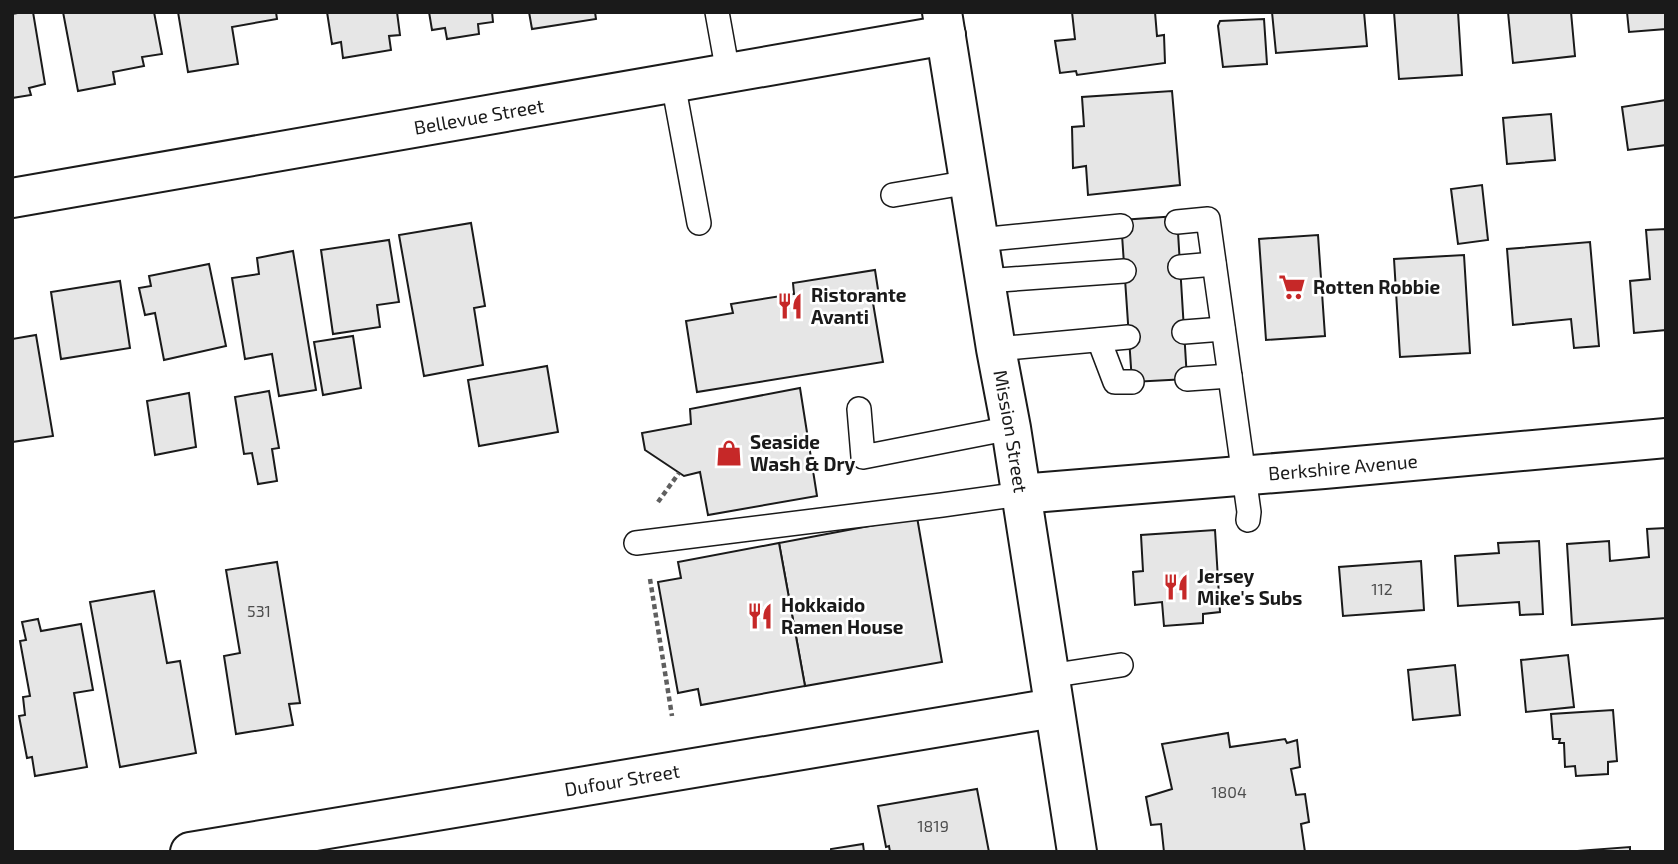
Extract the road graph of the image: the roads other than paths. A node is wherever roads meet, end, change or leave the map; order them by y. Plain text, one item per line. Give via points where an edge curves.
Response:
1 (718, 12) edge
2 (944, 24) edge
3 (728, 73) junction
4 (673, 83) junction
5 (970, 182) junction
6 (893, 195) dead end
7 (12, 198) edge
8 (1177, 222) dead end
9 (699, 223) dead end
10 (1121, 226) dead end
11 (979, 240) junction
12 (1214, 264) junction
13 (1180, 267) dead end
14 (1124, 271) dead end
15 (985, 281) junction
16 (1223, 329) junction
17 (1184, 332) dead end
18 (1128, 337) dead end
19 (1099, 340) junction
20 (996, 349) junction
21 (1230, 376) junction
22 (1187, 379) dead end
23 (1132, 382) dead end
24 (859, 408) dead end
25 (1011, 428) junction
26 (1666, 438) edge
27 (1244, 475) junction
28 (1020, 494) junction
29 (1248, 520) dead end
30 (647, 542) road end
31 (1121, 665) dead end
32 (1051, 692) junction
33 (190, 852) edge
34 (1077, 852) edge

1 - 3 lane
2 - 3 main road, Bellevue Street
2 - 5 main road, Mission Street
3 - 4 main road, Bellevue Street
4 - 7 main road, Bellevue Street
4 - 9 lane
5 - 6 lane
5 - 11 main road, Mission Street
8 - 12 lane via 1208,219
10 - 11 lane
11 - 15 main road, Mission Street
12 - 13 lane
12 - 16 lane
14 - 15 lane
15 - 20 main road, Mission Street
16 - 17 lane
16 - 21 lane
18 - 19 lane
19 - 20 lane
19 - 23 lane via 1115,382
20 - 25 main road, Mission Street
21 - 22 lane
21 - 27 lane
24 - 25 lane via 863,457
25 - 28 main road, Mission Street
26 - 27 main road, Berkshire Avenue
27 - 28 main road, Berkshire Avenue
27 - 29 lane
28 - 30 lane
28 - 32 main road, Mission Street
31 - 32 lane
32 - 33 main road, Dufour Street
32 - 34 main road, Mission Street

